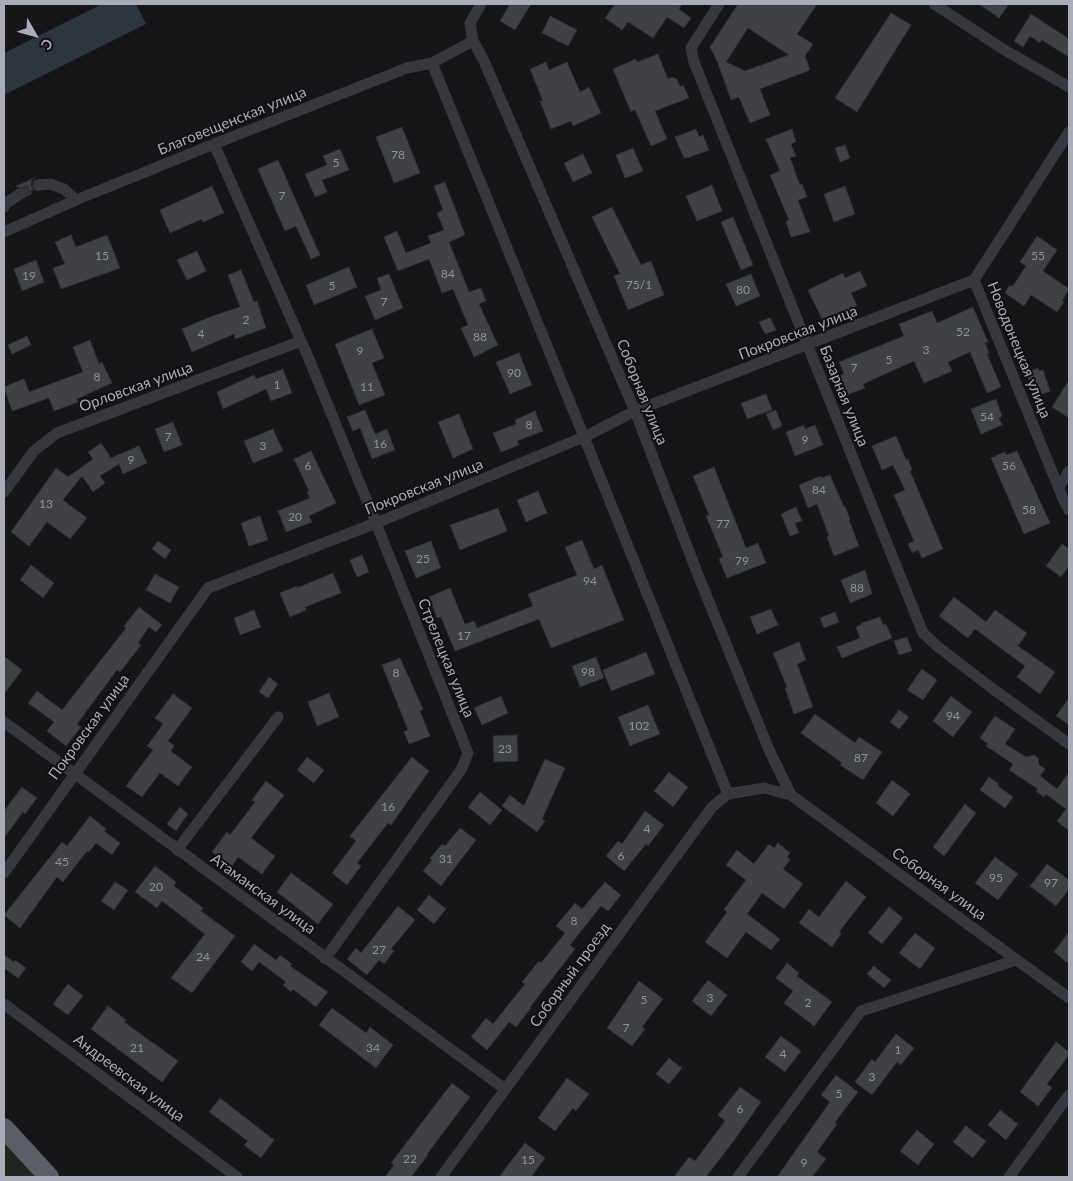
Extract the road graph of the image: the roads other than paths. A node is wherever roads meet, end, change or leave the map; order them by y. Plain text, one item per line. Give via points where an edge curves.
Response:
1 (481, 4) edge
2 (719, 4) edge
3 (934, 4) edge
4 (473, 41) junction
5 (432, 63) junction
6 (1069, 87) edge
7 (1069, 132) edge
8 (214, 144) junction
9 (38, 185) tunnel mouth
10 (20, 194) tunnel mouth
11 (76, 200) junction
12 (4, 207) edge
13 (4, 232) edge
14 (974, 280) junction
15 (301, 341) junction
16 (808, 346) junction
17 (635, 411) junction
18 (584, 437) junction
19 (1069, 471) edge
20 (1059, 487) junction
21 (4, 492) edge
22 (1069, 510) edge
23 (376, 523) junction
24 (278, 717) dead end
25 (4, 722) edge
26 (1069, 744) edge
27 (74, 773) junction
28 (728, 794) junction
29 (791, 795) junction
30 (177, 850) junction
31 (4, 873) edge
32 (325, 959) junction
33 (1016, 960) junction
34 (1069, 998) edge
35 (4, 1004) edge
36 (505, 1089) junction
37 (1069, 1095) edge
38 (6, 1133) edge
39 (49, 1177) edge
40 (237, 1177) edge
41 (441, 1177) edge
42 (738, 1177) edge
43 (1009, 1177) edge

1 - 4 street, Соборная улица via 470,23
2 - 16 street, Базарная улица via 691,48 694,62
3 - 6 street
4 - 5 street, Благовещенская улица
4 - 17 street, Соборная улица
5 - 8 street, Благовещенская улица via 407,68
5 - 18 street
7 - 14 street, Новодонецкая улица
8 - 11 street, Благовещенская улица
8 - 15 street, Стрелецкая улица
9 - 11 street via 50,184 64,189
10 - 12 street
11 - 13 street, Благовещенская улица
14 - 16 street, Покровская улица
14 - 20 street, Новодонецкая улица
15 - 21 street, Орловская улица via 56,432 34,451
15 - 23 street, Стрелецкая улица
16 - 17 street, Покровская улица
16 - 26 street, Базарная улица via 923,633 993,690
17 - 18 street, Покровская улица
17 - 29 street, Соборная улица via 698,575 770,752
18 - 23 street, Покровская улица
18 - 28 street
19 - 20 street
20 - 22 street, Новодонецкая улица
23 - 27 street, Покровская улица via 208,588
23 - 32 street, Стрелецкая улица via 468,753 461,770
24 - 30 street
25 - 27 street, Атаманская улица
27 - 30 street, Атаманская улица
27 - 31 street, Покровская улица
28 - 29 street, Соборная улица via 764,788
28 - 36 street, Соборный проезд via 712,807
29 - 33 street, Соборная улица
30 - 32 street, Атаманская улица
32 - 36 street, Атаманская улица
33 - 34 street, Соборная улица
33 - 42 street via 861,1011
35 - 40 street, Андреевская улица
36 - 41 street, Соборный проезд
37 - 43 street
38 - 39 highway

